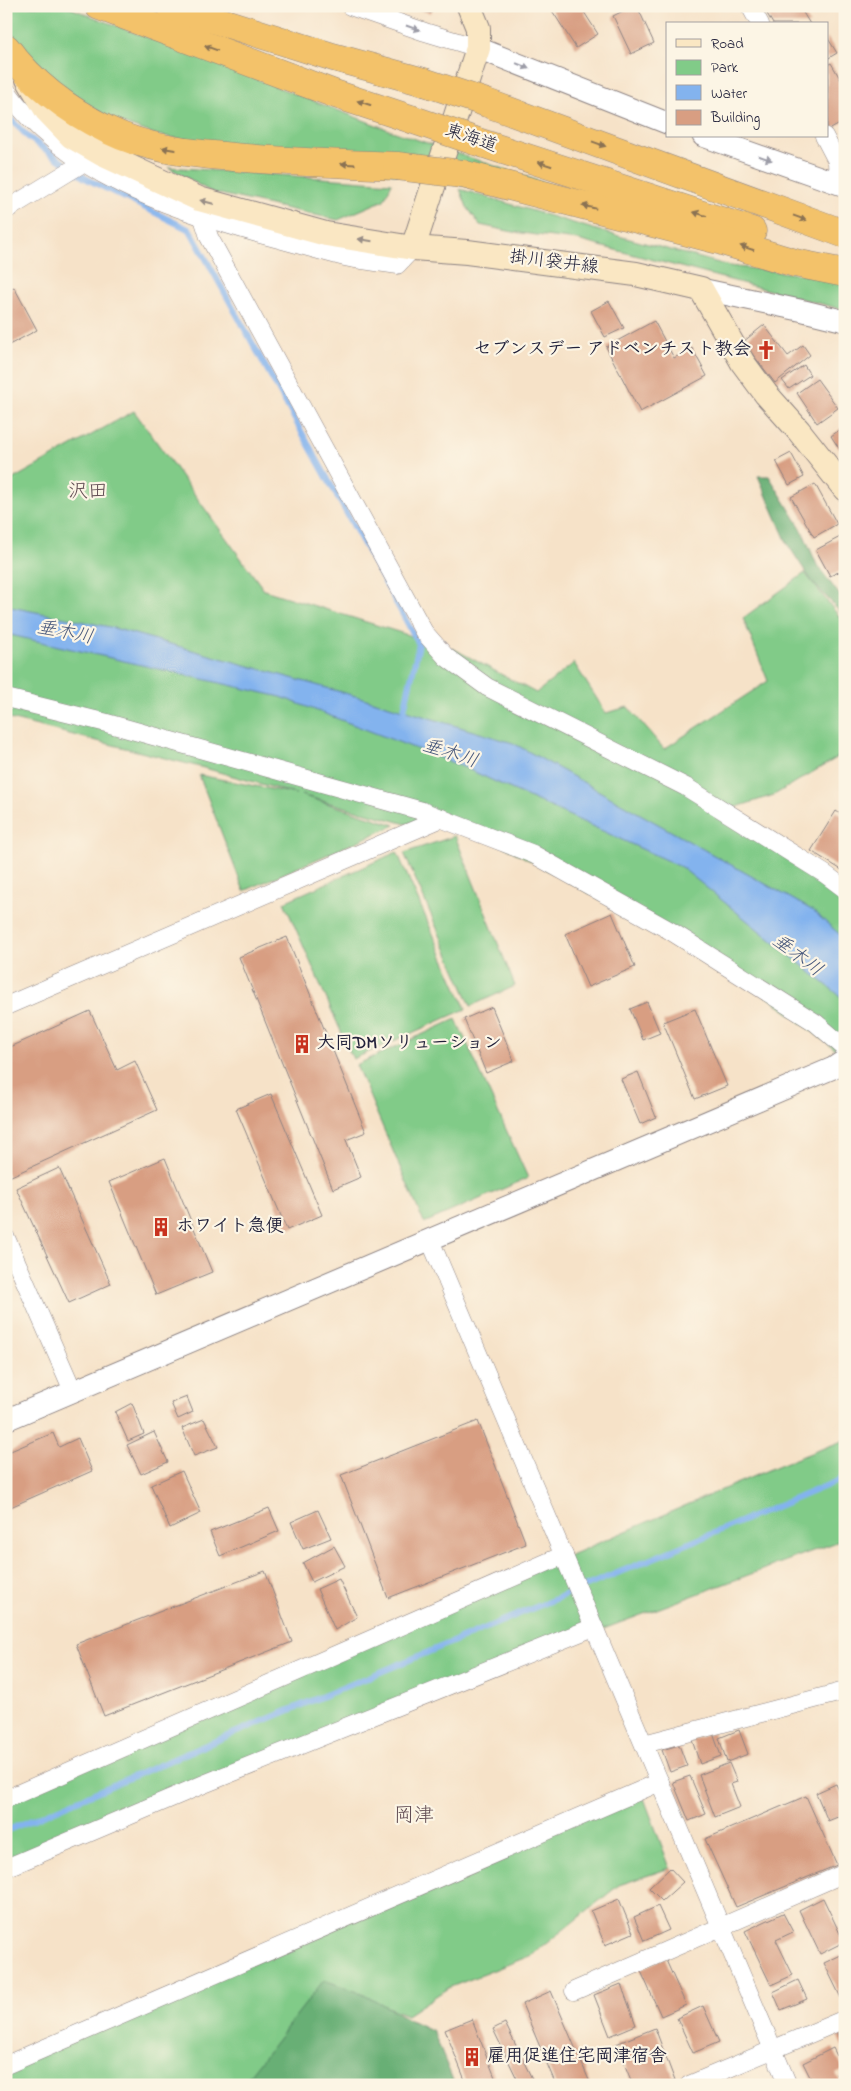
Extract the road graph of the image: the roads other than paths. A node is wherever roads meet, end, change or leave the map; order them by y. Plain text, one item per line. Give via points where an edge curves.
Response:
1 (99, 6) edge
2 (171, 6) edge
3 (234, 6) edge
4 (350, 6) edge
5 (469, 6) edge
6 (750, 6) edge
7 (759, 22) edge
8 (478, 48) junction
9 (332, 57) junction
10 (11, 69) edge
11 (666, 123) edge
12 (709, 138) edge
13 (825, 138) edge
14 (83, 163) junction
15 (841, 185) edge
16 (6, 210) edge
17 (203, 218) junction
18 (845, 234) edge
19 (413, 248) junction
20 (845, 265) edge
21 (845, 274) edge
22 (701, 289) junction
23 (845, 321) edge
24 (845, 489) edge
25 (6, 698) edge
26 (442, 818) junction
27 (845, 889) edge
28 (6, 1006) edge
29 (845, 1048) edge
30 (845, 1060) edge
31 (6, 1238) edge
32 (430, 1240) junction
33 (73, 1391) junction
34 (6, 1420) edge
35 (564, 1555) junction
36 (592, 1622) junction
37 (845, 1691) edge
38 (644, 1744) junction
39 (660, 1782) junction
40 (6, 1800) edge
41 (6, 1868) edge
42 (845, 1873) edge
43 (722, 1928) junction
44 (574, 1991) dead end
45 (845, 2018) edge
46 (773, 2048) junction
47 (6, 2065) edge
48 (690, 2085) edge
49 (788, 2085) edge

20 -> 1 highway, 東海道, bridge via 800,247 335,94
2 - 9 highway
3 - 9 highway
4 -> 8 street
5 - 8 main road via 478,28
6 - 7 street
8 -> 11 street
8 - 19 main road
9 -> 18 highway, bridge via 487,103
10 - 14 street via 19,108
19 -> 10 main road, 掛川袋井線 via 326,234 198,199 71,136
21 -> 10 highway, bridge via 462,174 397,166 200,154 156,147 109,131
12 -> 15 street
13 - 15 street via 837,160
14 - 16 street
14 - 17 street via 143,195
17 - 19 street via 346,257 397,265
17 - 27 street via 209,237 424,632 446,657 488,687 686,787
19 - 22 main road, 掛川袋井線 via 636,274
22 - 23 street
22 - 24 main road via 743,363
25 - 26 street via 103,722
26 - 28 street
26 - 29 street via 533,854 669,930 816,1023
30 - 32 street via 824,1072
31 - 33 street
32 - 33 street
32 - 35 street
33 - 34 street
35 - 36 street
35 - 40 street
36 - 38 street
36 - 41 street
37 - 38 street
38 - 39 street
39 - 43 street
39 - 47 street
42 - 43 street
43 - 44 street
43 - 46 street
45 - 46 street
46 - 48 street
46 - 49 street

